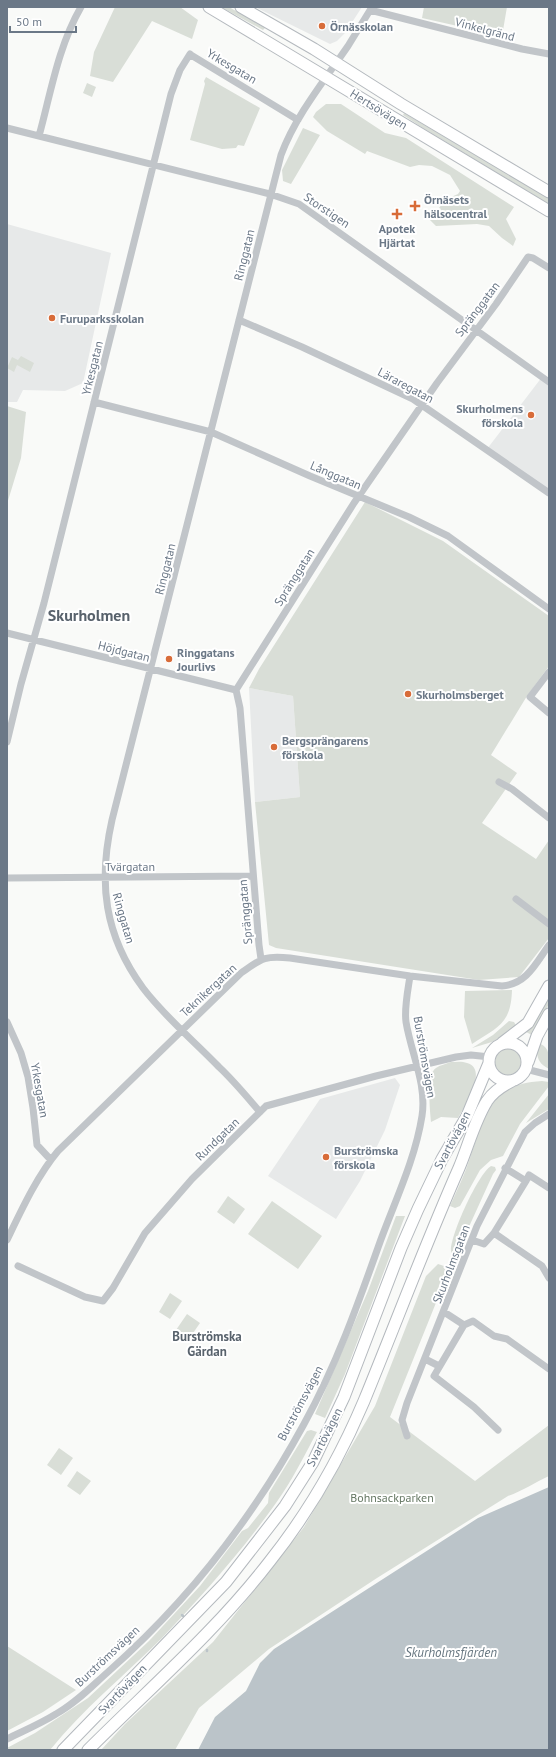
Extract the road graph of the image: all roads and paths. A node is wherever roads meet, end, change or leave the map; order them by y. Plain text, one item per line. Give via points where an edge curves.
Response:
1 (81, 7) edge
2 (210, 7) edge
3 (241, 7) edge
4 (371, 8) edge
5 (549, 54) edge
6 (335, 64) junction
7 (326, 76) junction
8 (298, 120) junction
9 (7, 128) edge
10 (39, 136) junction
11 (153, 165) junction
12 (549, 192) edge
13 (270, 194) junction
14 (549, 211) edge
15 (549, 268) edge
16 (239, 320) junction
17 (476, 330) junction
18 (549, 382) edge
19 (94, 402) junction
20 (422, 404) junction
21 (211, 432) junction
22 (549, 493) edge
23 (358, 496) junction
24 (548, 607) edge
25 (7, 633) edge
26 (33, 641) junction
27 (151, 669) junction
28 (549, 672) edge
29 (236, 690) junction
30 (549, 713) edge
31 (7, 742) edge
32 (499, 782) dead end
33 (549, 818) edge
34 (253, 876) junction
35 (104, 877) junction
36 (7, 878) edge
37 (516, 899) dead end
38 (549, 924) edge
39 (549, 945) edge
40 (261, 958) junction
41 (410, 976) junction
42 (549, 986) edge
43 (549, 1014) edge
44 (7, 1022) edge
45 (182, 1030) junction
46 (501, 1044) junction
47 (489, 1060) junction
48 (417, 1066) junction
49 (527, 1066) junction
50 (549, 1075) edge
51 (512, 1081) junction
52 (260, 1112) junction
53 (549, 1114) edge
54 (51, 1160) junction
55 (505, 1168) junction
56 (526, 1181) junction
57 (549, 1188) edge
58 (494, 1233) junction
59 (7, 1240) edge
60 (472, 1240) junction
61 (18, 1266) dead end
62 (549, 1278) edge
63 (444, 1312) junction
64 (464, 1325) junction
65 (425, 1359) junction
66 (439, 1366) junction
67 (549, 1369) edge
68 (498, 1430) dead end
69 (407, 1436) dead end
70 (7, 1739) edge
71 (62, 1750) edge
72 (88, 1750) edge

1 - 10 street via 59,57
2 - 7 main road, Hertsövägen
3 - 6 main road, Hertsövägen
4 - 5 street, Vinkelgränd via 522,50
4 - 6 street, Ringgatan
6 - 7 street, Ringgatan
6 - 12 main road, Hertsövägen
7 - 8 street, Ringgatan
7 - 14 main road, Hertsövägen
8 - 11 street, Yrkesgatan via 190,54 180,70 171,94
8 - 13 street, Ringgatan via 283,149
9 - 10 street, Storstigen
10 - 11 street, Storstigen
11 - 13 street, Storstigen
11 - 19 street, Yrkesgatan
13 - 16 street, Ringgatan
13 - 17 street, Storstigen via 292,200 306,208
15 - 17 street, Spränggatan via 528,257
16 - 20 street, Läraregatan
16 - 21 street, Ringgatan
17 - 18 street, Storstigen
17 - 20 street, Spränggatan
19 - 21 street, Långgatan
19 - 26 street, Yrkesgatan
20 - 22 street, Läraregatan
20 - 23 street, Spränggatan
21 - 23 street, Långgatan
21 - 27 street, Ringgatan
23 - 24 street, Långgatan via 448,536
23 - 29 street, Spränggatan
25 - 26 street, Höjdgatan
26 - 27 street, Höjdgatan
26 - 31 street, Yrkesgatan
27 - 29 street, Höjdgatan
27 - 35 street, Ringgatan via 112,820
28 - 30 street via 530,697
29 - 34 street, Spränggatan via 240,708
32 - 33 street
34 - 35 street, Tvärgatan
34 - 40 street, Spränggatan
35 - 36 street, Tvärgatan
35 - 45 street, Ringgatan via 110,919 129,966 152,998
37 - 38 street
39 - 41 street via 525,978 510,985
40 - 41 street via 290,958
40 - 45 street, Teknikergatan via 241,973
41 - 48 street, Burströmsvägen via 406,1020
42 - 46 main road via 528,1023
43 - 49 main road via 537,1036
44 - 54 street, Yrkesgatan via 21,1053 28,1077 37,1145
45 - 52 street, Ringgatan via 221,1068
45 - 54 street, Teknikergatan
46 - 47 main road via 494,1049
46 - 49 main road via 511,1043 519,1046 526,1054
47 - 48 street, Rundgatan via 471,1055
47 - 51 main road via 491,1071 497,1077 503,1081
47 - 71 main road, Svartövägen via 466,1116 415,1216 344,1397 313,1462 260,1540 226,1582
48 - 52 street, Rundgatan via 281,1100 266,1106
48 - 70 street, Burströmsvägen via 423,1091 423,1114 406,1176 339,1352 304,1424 269,1482 247,1516 199,1578 143,1640 62,1710
49 - 50 street
49 - 51 main road via 521,1076
51 - 72 main road, Svartövägen via 492,1095 482,1111 363,1402 321,1488 270,1561 245,1591 177,1663
52 - 61 street, Rundgatan via 192,1179 144,1233 103,1301 86,1297
53 - 55 street, Skurholmsgatan via 525,1132
54 - 59 street, Teknikergatan
55 - 56 street
55 - 60 street, Skurholmsgatan
56 - 57 street via 529,1175
56 - 58 street
58 - 60 street via 484,1244
58 - 62 street via 542,1266
60 - 63 street, Skurholmsgatan
63 - 64 street
63 - 65 street, Skurholmsgatan
64 - 66 street
64 - 67 street via 473,1321 494,1336 506,1339
65 - 66 street
65 - 69 street, Skurholmsgatan via 402,1420
66 - 68 street via 435,1378 474,1407

